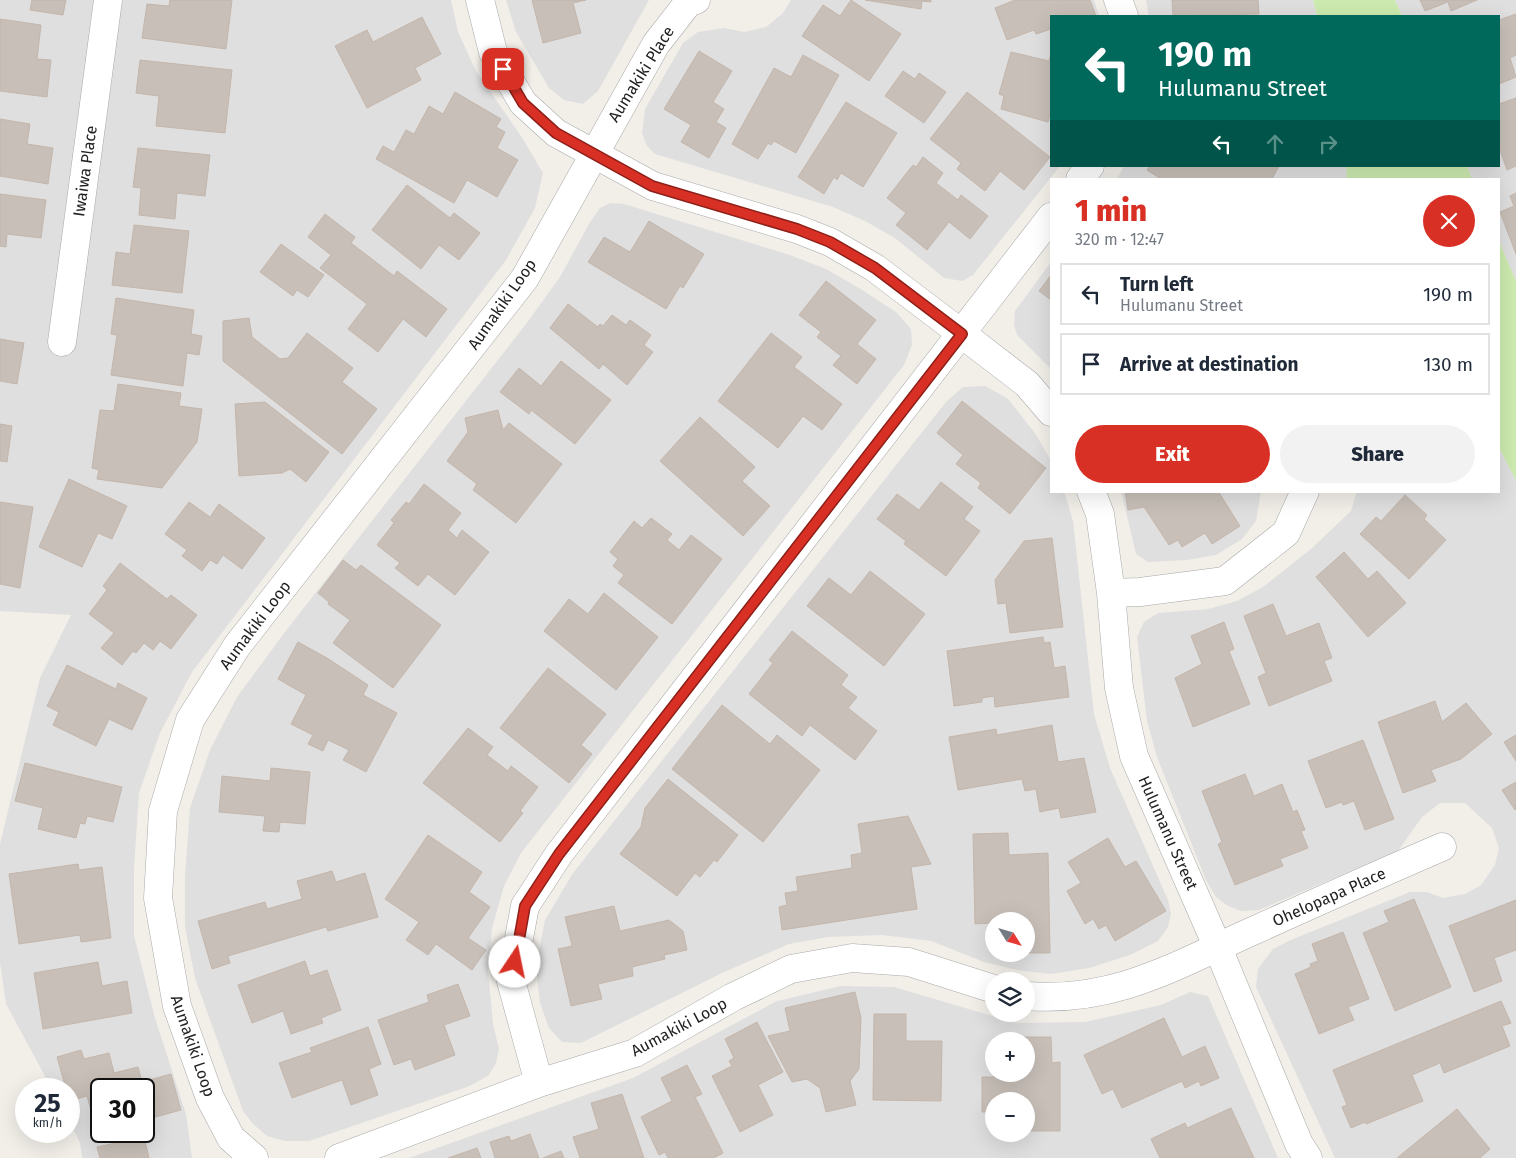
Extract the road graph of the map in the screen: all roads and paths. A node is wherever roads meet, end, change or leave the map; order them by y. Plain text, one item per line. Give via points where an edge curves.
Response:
1 (108, 0) edge
2 (480, 0) edge
3 (696, 0) edge
4 (1118, 0) edge
5 (1124, 15) edge
6 (594, 155) junction
7 (1089, 167) edge
8 (1081, 178) edge
9 (1050, 218) edge
10 (962, 334) junction
11 (62, 342) dead end
12 (1050, 411) edge
13 (1092, 493) edge
14 (1304, 493) edge
15 (1111, 593) junction
16 (1442, 846) dead end
17 (1218, 948) junction
18 (985, 987) edge
19 (1035, 997) edge
20 (539, 1083) junction
21 (254, 1158) edge
22 (339, 1158) edge
23 (1308, 1158) edge

1 - 11 street, Iwaiwa Place
2 - 6 street via 493,52 523,103 556,133
3 - 6 street, Aumakiki Place via 688,3 656,44
4 - 5 street
6 - 10 street via 652,186 830,242 875,268
6 - 21 street, Aumakiki Loop via 525,278 236,646 190,720 163,811 158,898 177,1006 210,1098 231,1138
7 - 8 street
9 - 10 street
10 - 12 street via 1027,384
10 - 20 street via 559,854 525,906 511,981
13 - 15 street, Hulumanu Street via 1100,514
14 - 15 street via 1286,533 1225,581
15 - 17 street, Hulumanu Street via 1119,688 1134,756
16 - 17 street, Ohelopapa Place
17 - 19 street via 1117,989 1058,998
17 - 23 street, Hulumanu Street via 1299,1144
18 - 20 street, Aumakiki Loop via 909,962 852,958 791,969 733,997 635,1053
20 - 22 street, Aumakiki Loop

